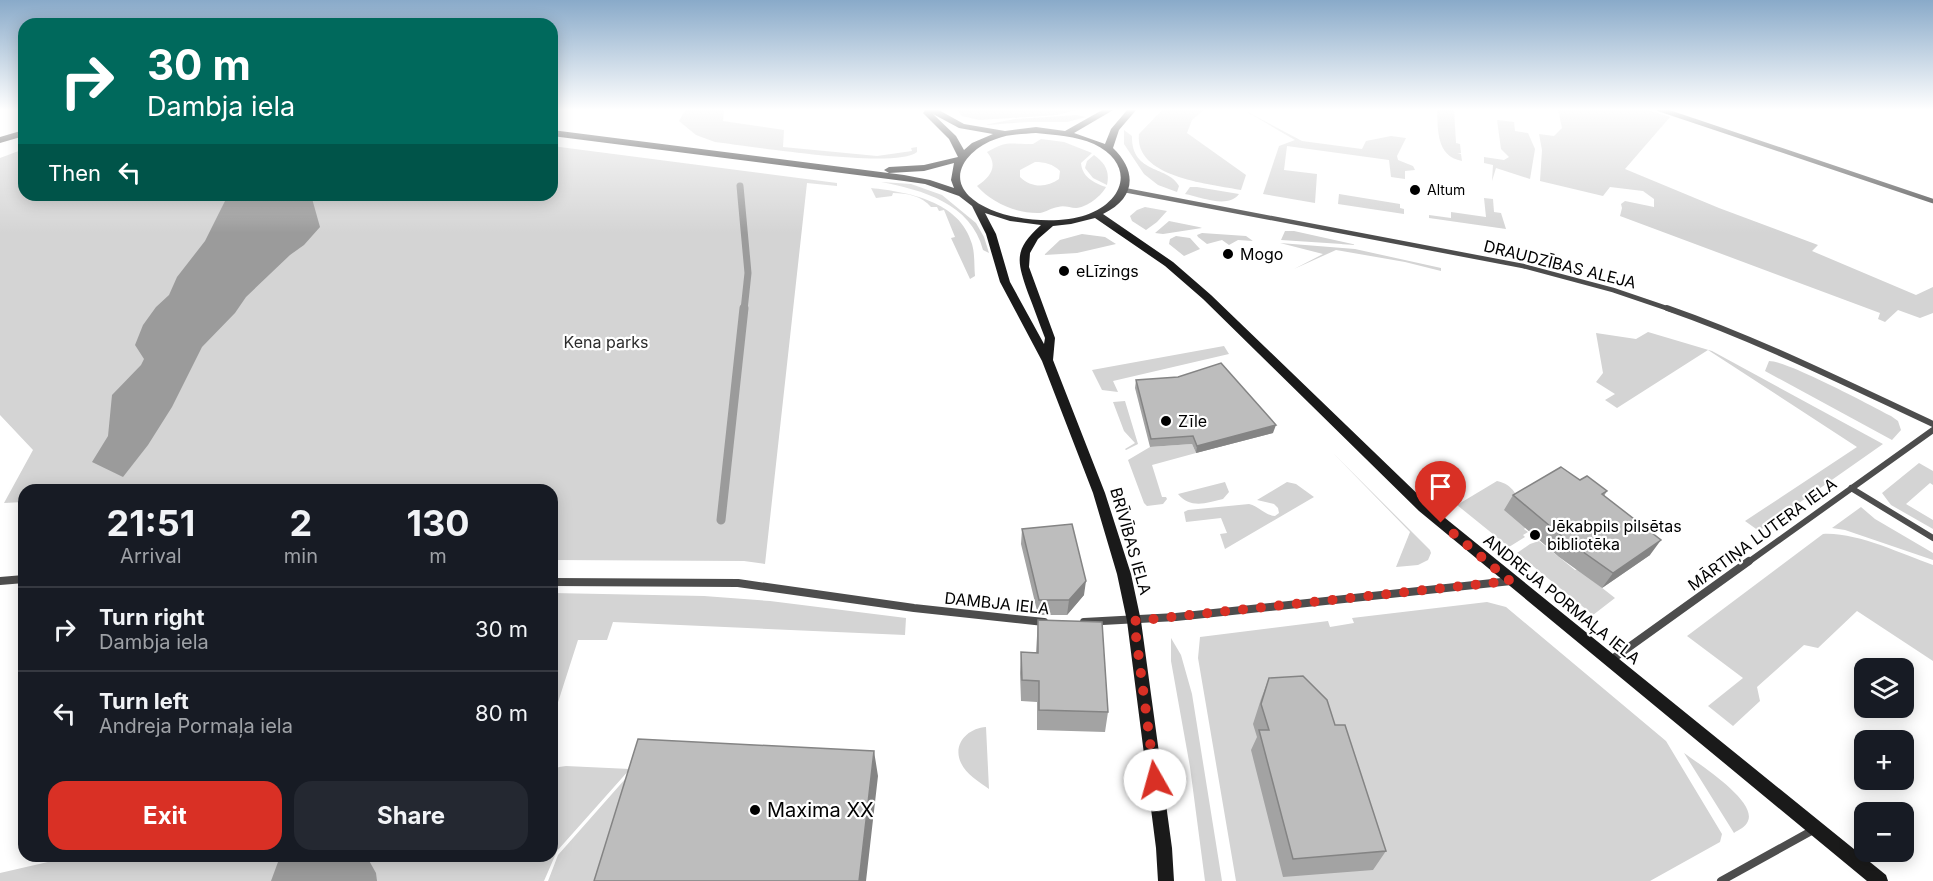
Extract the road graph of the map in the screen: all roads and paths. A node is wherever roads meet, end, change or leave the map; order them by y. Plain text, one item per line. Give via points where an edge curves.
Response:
1 (686, 150) edge
2 (958, 150) edge
3 (969, 150) edge
4 (1109, 150) edge
5 (1781, 150) edge
6 (961, 157) junction
7 (819, 167) junction
8 (1124, 190) junction
9 (963, 194) junction
10 (1933, 201) edge
11 (976, 206) junction
12 (1096, 214) junction
13 (1050, 223) junction
14 (1048, 361) junction
15 (1933, 424) edge
16 (1933, 430) edge
17 (1851, 488) junction
18 (1933, 538) edge
19 (18, 580) edge
20 (0, 581) edge
21 (1510, 581) junction
22 (558, 582) edge
23 (1134, 621) junction
24 (1054, 622) edge
25 (1080, 622) edge
26 (1610, 662) junction
27 (1815, 829) junction
28 (1166, 881) edge
29 (1721, 881) edge
30 (1880, 881) edge

1 - 7 main road
2 - 6 main road
3 - 6 main road
4 - 8 main road via 1121,162 1127,176
5 - 10 street
6 - 7 main road via 908,170
6 - 9 main road via 954,176
7 - 9 main road via 927,182
8 - 12 main road
8 - 15 street, DRAUDZĪBAS ALEJA via 1523,266 1613,290 1768,347
9 - 11 main road
11 - 13 main road via 1010,219
11 - 14 main road via 991,234 1005,282
12 - 13 main road
12 - 21 main road, ANDREJA PORMAĻA IELA via 1169,264 1207,297 1413,498
13 - 14 main road via 1032,237 1024,258 1050,338
14 - 23 main road, BRĪVĪBAS IELA via 1099,493
16 - 17 street, MĀRTIŅA LUTERA IELA
17 - 18 street
17 - 26 street, MĀRTIŅA LUTERA IELA
19 - 20 street
21 - 23 street
21 - 26 main road, ANDREJA PORMAĻA IELA
22 - 24 street, DAMBJA IELA via 738,583 1016,621
23 - 25 street
23 - 28 main road, BRĪVĪBAS IELA
26 - 27 main road, ANDREJA PORMAĻA IELA
27 - 29 street
27 - 30 main road, ANDREJA PORMAĻA IELA

